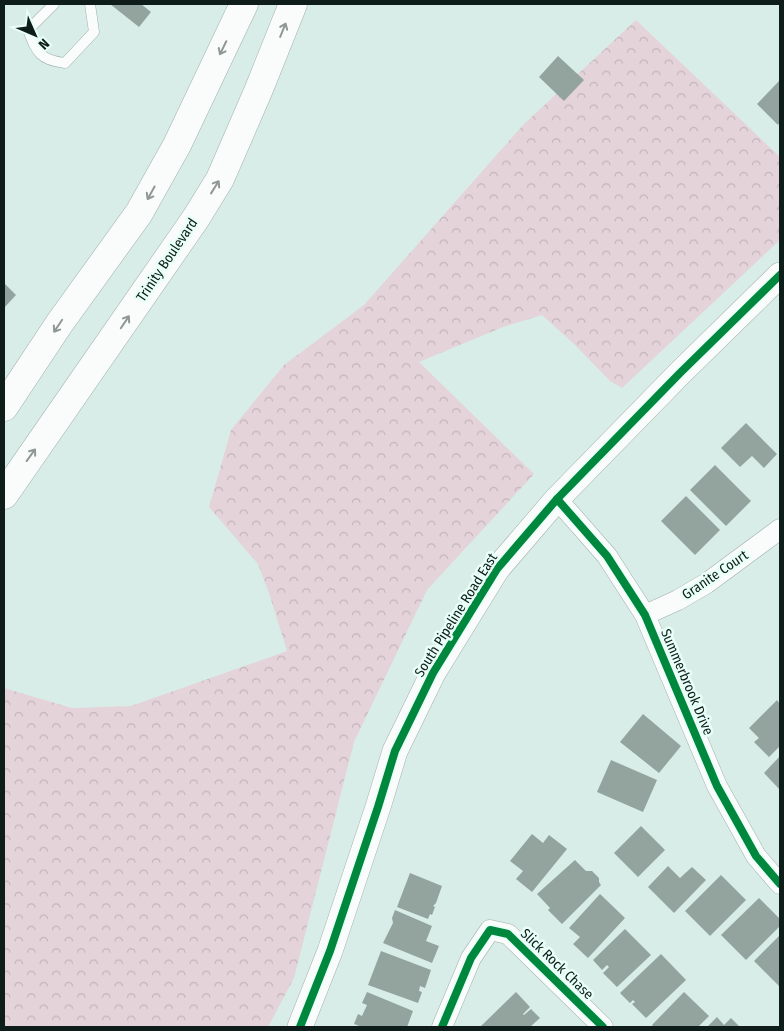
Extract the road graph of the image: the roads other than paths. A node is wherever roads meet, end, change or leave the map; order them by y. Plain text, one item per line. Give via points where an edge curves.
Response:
1 (54, 4) edge
2 (90, 4) edge
3 (244, 4) edge
4 (294, 4) edge
5 (780, 274) edge
6 (4, 407) edge
7 (4, 495) edge
8 (557, 499) junction
9 (780, 529) edge
10 (645, 614) junction
11 (780, 884) edge
12 (300, 1027) edge
13 (442, 1027) edge
14 (603, 1027) edge

1 - 2 lane via 28,30 35,48 49,61 65,63 94,32
3 -> 6 main road via 177,145 140,213 58,324
7 -> 4 main road, Trinity Boulevard via 220,179
5 - 8 street, South Pipeline Road East
8 - 10 street, Summerbrook Drive via 607,556
8 - 12 street, South Pipeline Road East via 497,569 428,682 395,751 330,951
9 - 10 street, Granite Court via 707,583
10 - 11 street, Summerbrook Drive via 717,786 756,856
13 - 14 street, Slick Rock Chase via 471,958 490,930 508,934

